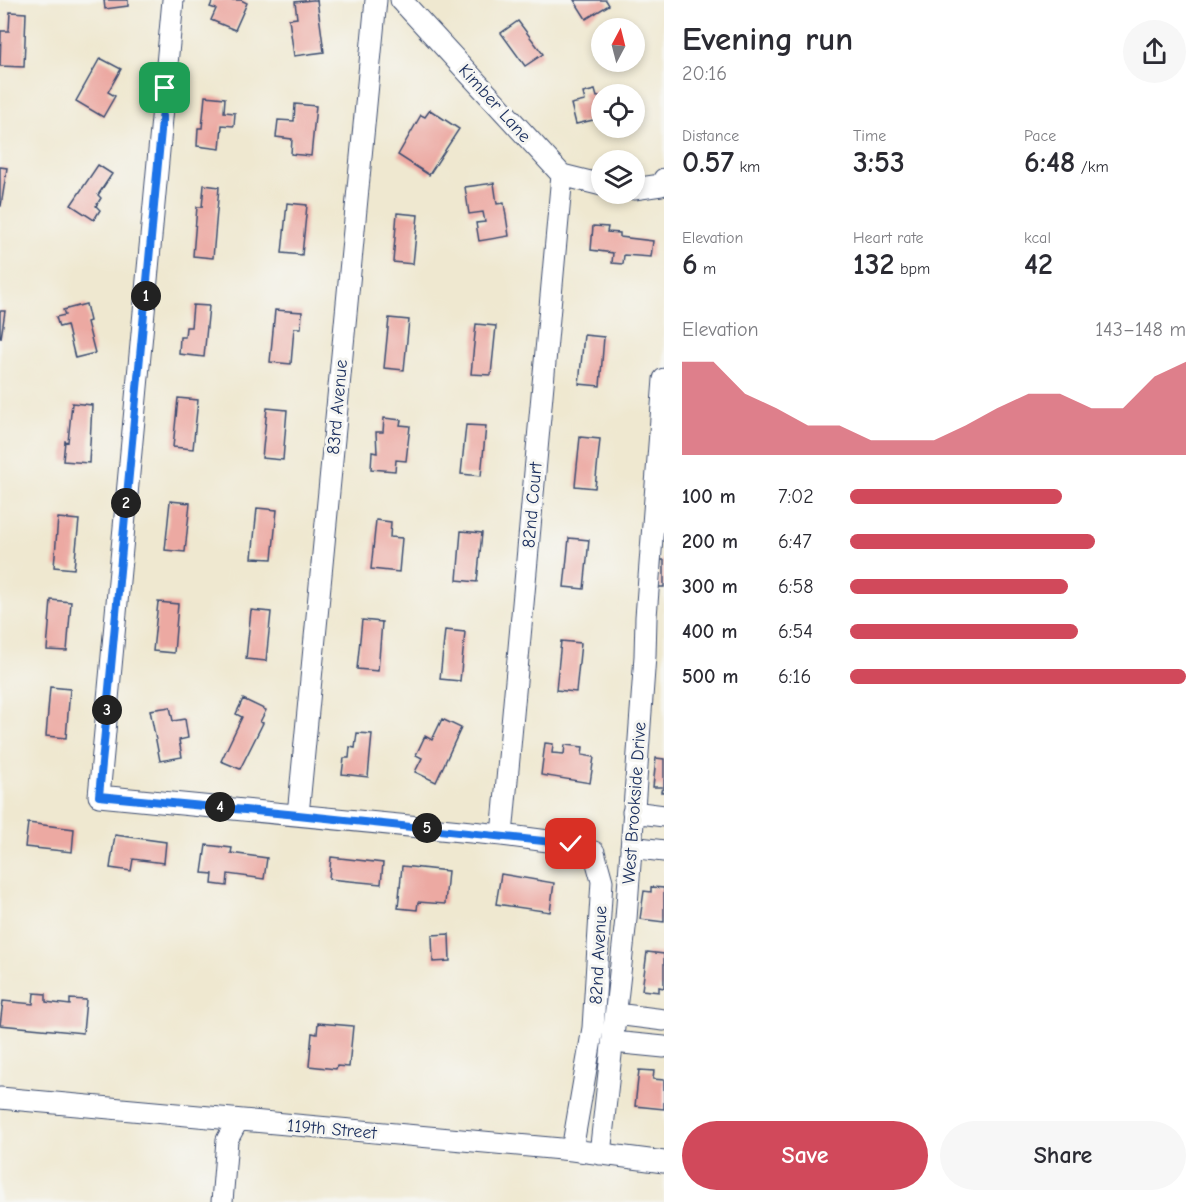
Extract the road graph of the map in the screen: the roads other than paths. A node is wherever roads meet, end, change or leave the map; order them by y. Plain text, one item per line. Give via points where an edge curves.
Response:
1 (173, 0) edge
2 (376, 0) edge
3 (401, 0) edge
4 (562, 175) junction
5 (664, 179) edge
6 (591, 182) edge
7 (645, 187) edge
8 (664, 379) edge
9 (664, 644) edge
10 (645, 656) junction
11 (633, 812) junction
12 (298, 815) junction
13 (664, 816) edge
14 (502, 836) junction
15 (631, 847) junction
16 (664, 851) edge
17 (616, 1014) junction
18 (664, 1020) edge
19 (613, 1042) junction
20 (664, 1047) edge
21 (0, 1098) edge
22 (238, 1120) junction
23 (572, 1150) junction
24 (600, 1154) junction
25 (664, 1162) edge
26 (222, 1202) edge

1 - 12 street via 99,796
2 - 12 street, 83rd Avenue
3 - 4 street, Kimber Lane
4 - 6 street
4 - 14 street, 82nd Court
5 - 7 street via 661,185
8 - 10 street, West Brookside Drive
9 - 10 street
10 - 11 street, West Brookside Drive
11 - 13 street
11 - 15 street, West Brookside Drive
12 - 14 street
14 - 23 street, 82nd Avenue via 571,844 594,852 602,881 593,1028
15 - 16 street
15 - 17 street, West Brookside Drive
17 - 18 street
17 - 19 street, West Brookside Drive
19 - 20 street
19 - 24 street, West Brookside Drive
21 - 22 street, 119th Street
22 - 23 street, 119th Street
22 - 26 street via 227,1140
23 - 24 street, 119th Street
24 - 25 street, 119th Street

